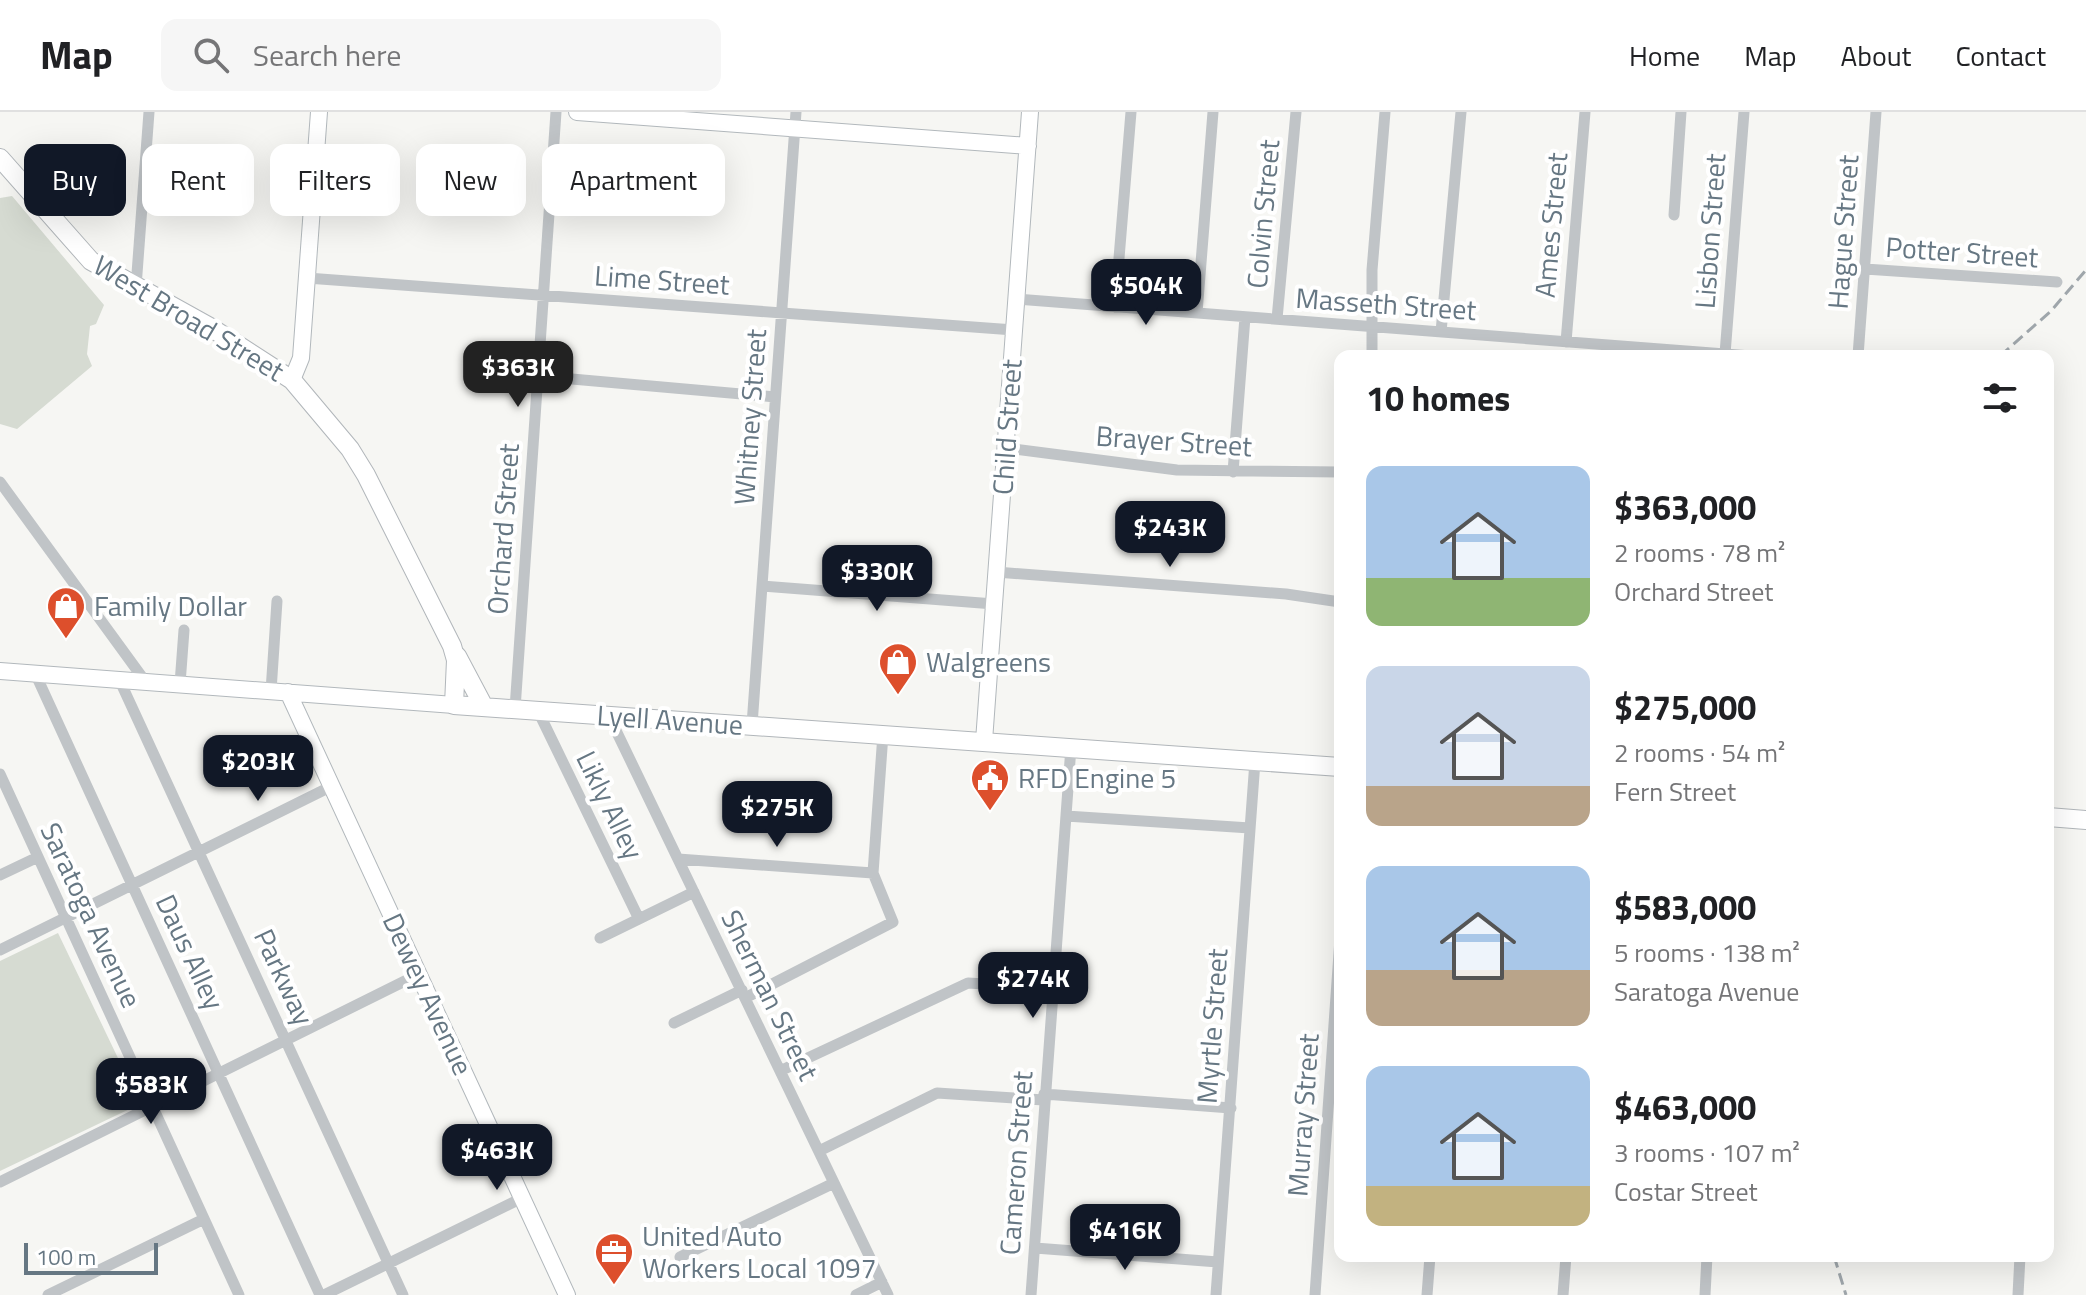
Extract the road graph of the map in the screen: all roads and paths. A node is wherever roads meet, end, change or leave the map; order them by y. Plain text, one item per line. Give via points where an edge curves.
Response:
1 (149, 112) edge
2 (319, 112) edge
3 (556, 112) edge
4 (577, 112) edge
5 (1030, 112) edge
6 (1131, 112) edge
7 (1213, 112) edge
8 (1296, 112) edge
9 (1385, 112) edge
10 (1461, 112) edge
11 (1585, 112) edge
12 (1681, 112) edge
13 (1744, 112) edge
14 (1876, 112) edge
15 (795, 121) edge
16 (1028, 146) junction
17 (0, 158) edge
18 (1674, 215) dead end
19 (1865, 269) junction
20 (307, 278) junction
21 (2057, 282) dead end
22 (136, 287) junction
23 (544, 295) junction
24 (1016, 299) junction
25 (1115, 307) junction
26 (781, 313) junction
27 (1197, 313) junction
28 (1245, 317) junction
29 (1277, 319) junction
30 (1373, 327) junction
31 (1014, 330) junction
32 (1441, 332) junction
33 (1566, 342) junction
34 (1372, 350) edge
35 (1672, 350) edge
36 (1725, 350) edge
37 (1858, 350) edge
38 (538, 376) junction
39 (292, 380) junction
40 (775, 397) junction
41 (1006, 448) junction
42 (1233, 472) junction
43 (1334, 472) edge
44 (1, 484) edge
45 (996, 572) junction
46 (762, 586) junction
47 (277, 601) dead end
48 (1334, 601) edge
49 (994, 604) junction
50 (184, 630) dead end
51 (452, 646) junction
52 (0, 671) edge
53 (35, 673) junction
54 (119, 679) junction
55 (145, 681) junction
56 (180, 684) junction
57 (271, 691) junction
58 (288, 692) junction
59 (454, 705) junction
60 (484, 707) junction
61 (515, 709) junction
62 (538, 711) junction
63 (609, 716) junction
64 (752, 725) junction
65 (883, 734) junction
66 (984, 741) junction
67 (1071, 747) junction
68 (1255, 761) junction
69 (1334, 767) edge
70 (0, 774) edge
71 (332, 786) junction
72 (6, 801) edge
73 (1066, 816) junction
74 (2086, 820) edge
75 (2054, 823) edge
76 (1250, 828) junction
77 (199, 851) junction
78 (38, 857) junction
79 (678, 859) junction
80 (873, 873) junction
81 (0, 875) edge
82 (133, 884) junction
83 (694, 892) junction
84 (65, 917) junction
85 (639, 919) junction
86 (600, 938) dead end
87 (0, 950) edge
88 (419, 974) junction
89 (1053, 988) junction
90 (743, 994) junction
91 (674, 1023) dead end
92 (1334, 1024) edge
93 (286, 1040) junction
94 (780, 1071) junction
95 (219, 1073) junction
96 (1044, 1097) junction
97 (153, 1106) junction
98 (1231, 1108) junction
99 (819, 1151) junction
100 (0, 1182) edge
101 (834, 1183) junction
102 (522, 1198) junction
103 (204, 1219) junction
104 (1035, 1248) junction
105 (680, 1257) dead end
106 (1218, 1262) junction
107 (1430, 1262) edge
108 (1566, 1262) edge
109 (1707, 1262) edge
110 (2020, 1262) edge
111 (388, 1264) junction
112 (882, 1282) junction
113 (48, 1295) edge
114 (239, 1295) edge
115 (322, 1295) edge
116 (403, 1295) edge
117 (567, 1295) edge
118 (856, 1295) edge
119 (888, 1295) edge
120 (1031, 1295) edge
121 (1216, 1295) edge
122 (1315, 1295) edge
123 (1427, 1295) edge
124 (1563, 1295) edge
125 (1705, 1295) edge
126 (2018, 1295) edge

1 - 22 street
2 - 20 street
3 - 23 street, Orchard Street
4 - 15 street
5 - 16 street, Child Street
6 - 25 street
7 - 27 street
8 - 29 street, Colvin Street
9 - 30 street via 1372,270
10 - 32 street
11 - 33 street, Ames Street
12 - 18 street
13 - 36 street, Lisbon Street
14 - 19 street, Hague Street
15 - 16 street
15 - 26 street, Whitney Street
16 - 24 street, Child Street
17 - 22 main road, West Broad Street via 91,261
19 - 21 street, Potter Street
19 - 37 street, Hague Street
20 - 23 street, Lime Street
20 - 39 street via 301,358
22 - 39 main road, West Broad Street
23 - 26 street, Lime Street
23 - 38 street, Orchard Street
24 - 25 street, Masseth Street
24 - 31 street, Child Street
25 - 27 street, Masseth Street
26 - 31 street, Lime Street
26 - 40 street, Whitney Street
27 - 28 street, Masseth Street
28 - 29 street, Masseth Street
28 - 42 street
29 - 30 street, Masseth Street
30 - 32 street, Masseth Street
30 - 34 street
31 - 41 street, Child Street
32 - 33 street, Masseth Street
33 - 35 street, Masseth Street
38 - 40 street
38 - 61 street, Orchard Street
39 - 51 main road, West Broad Street via 366,475
40 - 46 street, Whitney Street
41 - 42 street, Brayer Street
41 - 45 street, Child Street
42 - 43 street, Brayer Street
44 - 55 street
45 - 48 street
45 - 49 street, Child Street
46 - 49 street
46 - 64 street, Whitney Street
47 - 57 street
49 - 66 street, Child Street
50 - 56 street
51 - 59 main road, West Broad Street
51 - 60 main road
52 - 53 street, Lyell Avenue
53 - 54 street, Lyell Avenue
53 - 82 street, Daus Alley
54 - 55 street, Lyell Avenue
54 - 77 street, Parkway
55 - 56 street, Lyell Avenue
56 - 57 street, Lyell Avenue
57 - 58 street, Lyell Avenue
58 - 59 street, Lyell Avenue
58 - 71 street, Dewey Avenue
59 - 60 main road, Lyell Avenue
60 - 61 main road, Lyell Avenue
61 - 62 main road, Lyell Avenue
62 - 63 main road, Lyell Avenue
62 - 85 street, Likly Alley
63 - 64 main road, Lyell Avenue
63 - 79 street, Sherman Street
64 - 65 main road, Lyell Avenue
65 - 66 main road, Lyell Avenue
65 - 80 street
66 - 67 main road, Lyell Avenue
67 - 68 main road, Lyell Avenue
67 - 73 street, Cameron Street
68 - 69 main road, Lyell Avenue
68 - 76 street, Myrtle Street
70 - 72 street, Saratoga Avenue
71 - 77 street
71 - 88 street, Dewey Avenue
72 - 78 street, Saratoga Avenue
73 - 76 street
73 - 89 street, Cameron Street
74 - 75 main road
76 - 98 street, Myrtle Street
77 - 82 street
77 - 93 street, Parkway
78 - 81 street
78 - 84 street, Saratoga Avenue
79 - 80 street
79 - 83 street, Sherman Street
80 - 90 street via 892,917 890,926
82 - 84 street
82 - 95 street, Daus Alley
83 - 85 street
83 - 90 street, Sherman Street
84 - 87 street
84 - 97 street, Saratoga Avenue
85 - 86 street
88 - 93 street
88 - 102 street, Dewey Avenue
89 - 94 street via 968,983
89 - 96 street, Cameron Street
90 - 91 street
90 - 94 street, Sherman Street
92 - 122 street, Murray Street
93 - 95 street
93 - 111 street, Parkway
94 - 99 street, Sherman Street
95 - 97 street
95 - 115 street, Daus Alley
96 - 98 street
96 - 99 street via 937,1093
96 - 104 street, Cameron Street
97 - 100 street
97 - 103 street, Saratoga Avenue
98 - 106 street, Myrtle Street
99 - 101 street, Sherman Street
101 - 105 street
101 - 112 street, Sherman Street
102 - 111 street
102 - 117 street, Dewey Avenue
103 - 113 street
103 - 114 street, Saratoga Avenue
104 - 106 street
104 - 120 street, Cameron Street
106 - 121 street, Myrtle Street
107 - 123 street
108 - 124 street
109 - 125 street
110 - 126 street
111 - 115 street
111 - 116 street, Parkway
112 - 118 street
112 - 119 street, Sherman Street

